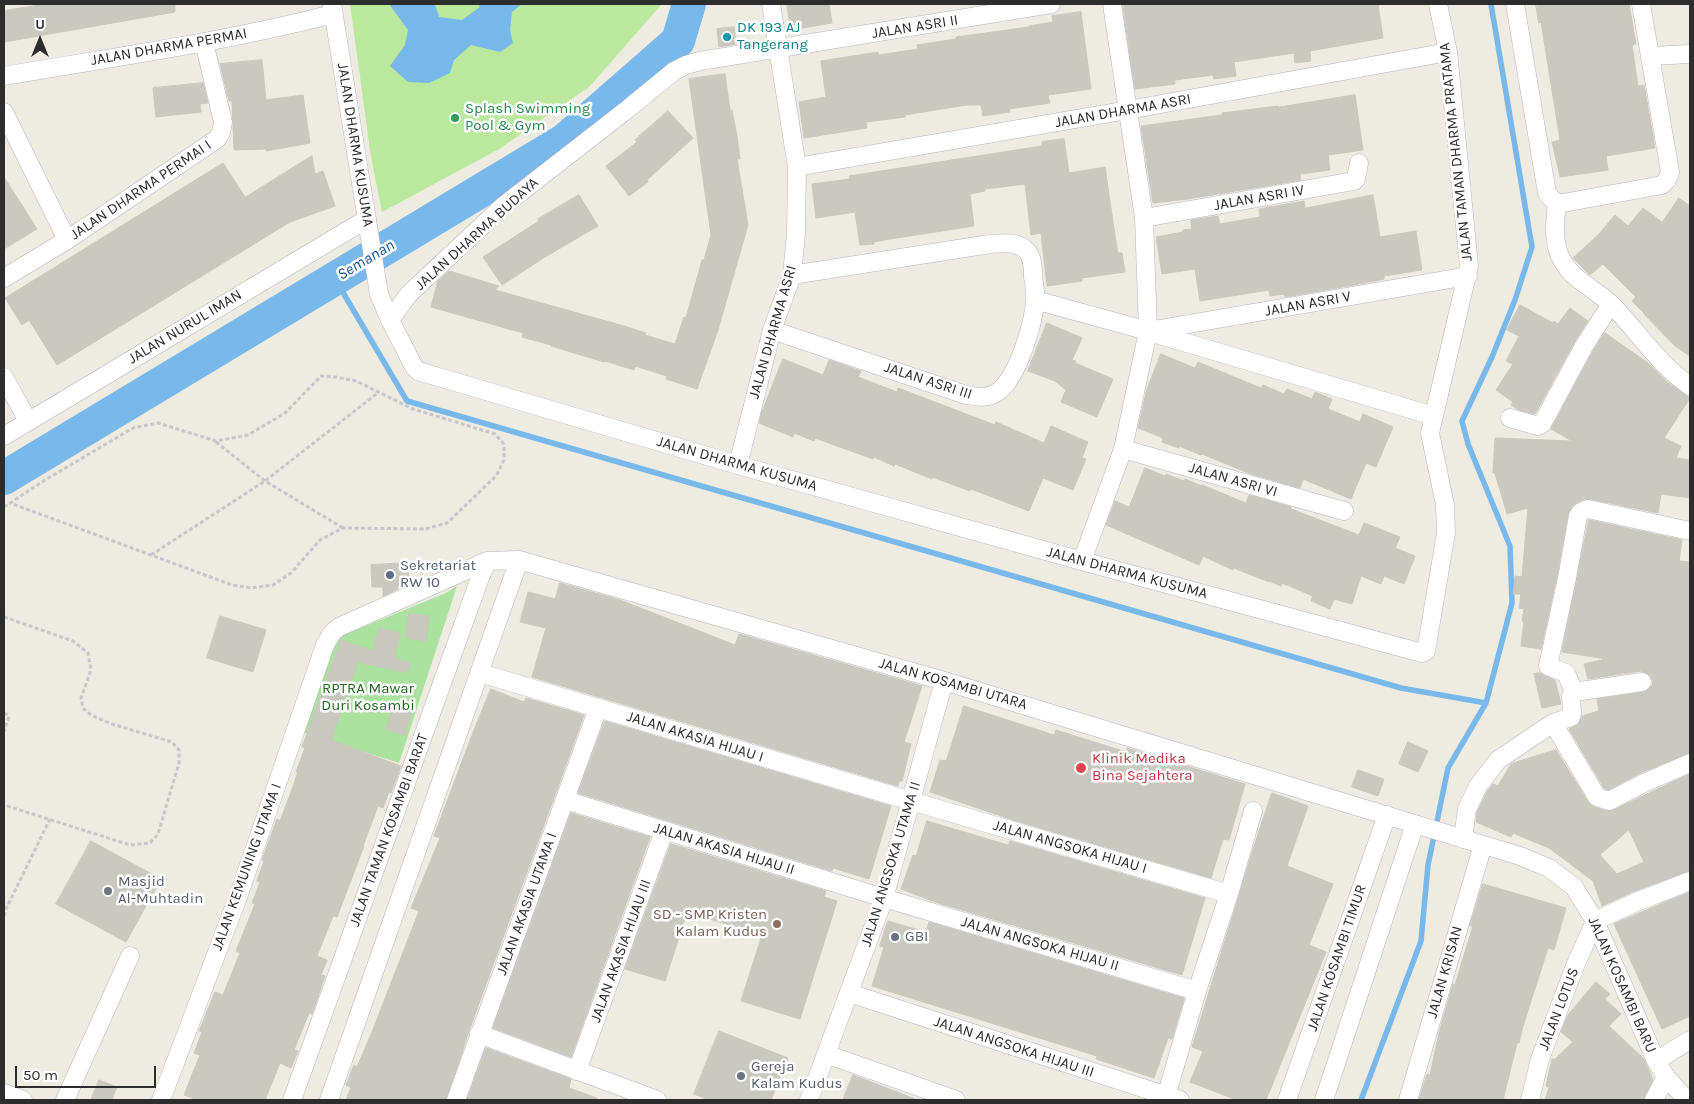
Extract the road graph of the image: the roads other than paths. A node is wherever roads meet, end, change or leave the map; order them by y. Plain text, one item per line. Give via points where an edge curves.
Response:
1 (771, 4) edge
2 (1051, 4) edge
3 (1112, 4) edge
4 (1438, 4) edge
5 (1515, 4) edge
6 (1641, 4) edge
7 (332, 9) edge
8 (204, 42) junction
9 (778, 49) junction
10 (1448, 52) junction
11 (1690, 54) edge
12 (1650, 56) junction
13 (4, 76) edge
14 (1128, 110) junction
15 (4, 112) edge
16 (1359, 163) dead end
17 (797, 167) junction
18 (1557, 203) junction
19 (1144, 218) junction
20 (367, 224) junction
21 (67, 240) junction
22 (792, 275) junction
23 (1468, 276) junction
24 (4, 278) edge
25 (1036, 300) junction
26 (1611, 304) junction
27 (390, 320) junction
28 (772, 330) junction
29 (1148, 331) junction
30 (4, 377) edge
31 (1690, 386) edge
32 (1434, 416) junction
33 (1510, 418) dead end
34 (28, 421) junction
35 (4, 436) edge
36 (1123, 449) junction
37 (738, 465) junction
38 (1344, 511) dead end
39 (1690, 531) edge
40 (519, 560) junction
41 (487, 561) junction
42 (1082, 561) junction
43 (1425, 653) joint
44 (480, 673) junction
45 (944, 681) junction
46 (1642, 682) dead end
47 (1574, 692) junction
48 (598, 708) junction
49 (1553, 723) junction
50 (1690, 763) edge
51 (565, 800) junction
52 (910, 801) junction
53 (1253, 811) dead end
54 (1387, 815) junction
55 (1419, 825) junction
56 (664, 831) junction
57 (1459, 838) junction
58 (1483, 844) junction
59 (1690, 881) edge
60 (1229, 894) junction
61 (884, 898) junction
62 (1595, 920) junction
63 (130, 956) dead end
64 (1197, 991) junction
65 (849, 993) junction
66 (479, 1034) junction
67 (1690, 1040) edge
68 (826, 1054) junction
69 (1656, 1061) junction
70 (577, 1071) junction
71 (1666, 1077) junction
72 (4, 1093) edge
73 (1171, 1099) edge
74 (23, 1100) edge
75 (65, 1100) edge
76 (161, 1100) edge
77 (292, 1100) edge
78 (329, 1100) edge
79 (456, 1100) edge
80 (657, 1100) edge
81 (809, 1100) edge
82 (956, 1100) edge
83 (1287, 1100) edge
84 (1324, 1100) edge
85 (1408, 1100) edge
86 (1530, 1100) edge
87 (1654, 1100) edge
88 (1687, 1100) edge

1 - 9 street, JALAN DHARMA ASRI
2 - 9 street, JALAN ASRI II
3 - 14 street
4 - 10 street, JALAN TAMAN DHARMA PRATAMA
5 - 18 street via 1547,193
6 - 12 street
7 - 8 street, JALAN DHARMA PERMAI via 302,22
7 - 20 street, JALAN DHARMA KUSUMA
8 - 13 street, JALAN DHARMA PERMAI
8 - 21 street, JALAN DHARMA PERMAI I via 223,122 221,133
9 - 17 street, JALAN DHARMA ASRI
9 - 27 street, JALAN DHARMA BUDAYA via 700,61 674,72 503,206 409,294
10 - 14 street, JALAN DHARMA ASRI
10 - 23 street, JALAN TAMAN DHARMA PRATAMA
11 - 12 street
12 - 18 street via 1670,172 1667,180 1652,188
14 - 17 street, JALAN DHARMA ASRI
14 - 19 street
15 - 21 street
16 - 19 street, JALAN ASRI IV via 1354,181
17 - 22 street, JALAN DHARMA ASRI
18 - 26 street via 1554,230 1561,259 1574,276
19 - 29 street
20 - 27 street, JALAN DHARMA KUSUMA via 379,294
20 - 34 street, JALAN NURUL IMAN
21 - 24 street, JALAN DHARMA PERMAI I
22 - 25 street, JALAN ASRI III via 1010,243 1026,250 1032,261
22 - 28 street, JALAN DHARMA ASRI
23 - 29 street, JALAN ASRI V
23 - 32 street, JALAN TAMAN DHARMA PRATAMA
25 - 28 street, JALAN ASRI III via 1030,332 1008,381 999,391 979,398
25 - 29 street, JALAN ASRI V
26 - 31 street via 1676,376
26 - 33 street via 1542,424 1538,426
27 - 37 street, JALAN DHARMA KUSUMA via 414,367 423,373
28 - 37 street, JALAN DHARMA ASRI
29 - 32 street, JALAN ASRI V
29 - 36 street
30 - 34 street
32 - 43 street, JALAN TAMAN DHARMA PRATAMA via 1430,432 1445,505 1446,533
34 - 35 street, JALAN NURUL IMAN
36 - 38 street, JALAN ASRI VI
36 - 42 street
37 - 42 street, JALAN DHARMA KUSUMA
39 - 47 street via 1588,509 1578,516 1548,666 1566,673
40 - 41 street, JALAN KOSAMBI UTARA
40 - 44 street
40 - 45 street, JALAN KOSAMBI UTARA
41 - 76 street, JALAN KEMUNING UTAMA I via 332,633 325,645 238,897
41 - 77 street, JALAN TAMAN KOSAMBI BARAT
42 - 43 street, JALAN DHARMA KUSUMA
44 - 48 street, JALAN AKASIA HIJAU I
44 - 78 street
45 - 52 street, JALAN ANGSOKA UTAMA II
45 - 54 street, JALAN KOSAMBI UTARA
46 - 47 street
47 - 49 street via 1570,696 1570,716
48 - 51 street, JALAN AKASIA UTAMA I
48 - 52 street, JALAN AKASIA HIJAU I
49 - 50 street via 1597,797 1609,801
49 - 57 street via 1498,760 1478,786
51 - 56 street, JALAN AKASIA HIJAU II
51 - 66 street, JALAN AKASIA UTAMA I
52 - 60 street, JALAN ANGSOKA HIJAU I
52 - 61 street, JALAN ANGSOKA UTAMA II
53 - 60 street
54 - 55 street, JALAN KOSAMBI UTARA
54 - 83 street, JALAN KOSAMBI TIMUR
55 - 57 street, JALAN KOSAMBI BARU
55 - 84 street, JALAN KOSAMBI TIMUR
56 - 61 street, JALAN AKASIA HIJAU II
56 - 70 street, JALAN AKASIA HIJAU III
57 - 58 street, JALAN KOSAMBI BARU
58 - 62 street, JALAN KOSAMBI BARU via 1549,868 1574,887
58 - 85 street, JALAN KRISAN
59 - 62 street
60 - 64 street
61 - 64 street, JALAN ANGSOKA HIJAU II
61 - 65 street, JALAN ANGSOKA UTAMA II
62 - 69 street, JALAN KOSAMBI BARU
62 - 86 street, JALAN LOTUS via 1540,1059
63 - 75 street
64 - 73 street
65 - 68 street, JALAN ANGSOKA UTAMA II
65 - 73 street, JALAN ANGSOKA HIJAU III
66 - 70 street
66 - 79 street, JALAN AKASIA UTAMA I
67 - 69 street
68 - 81 street, JALAN ANGSOKA UTAMA II
68 - 82 street
69 - 71 street, JALAN KOSAMBI BARU
70 - 80 street
71 - 87 street
71 - 88 street, JALAN KOSAMBI BARU
72 - 74 street

